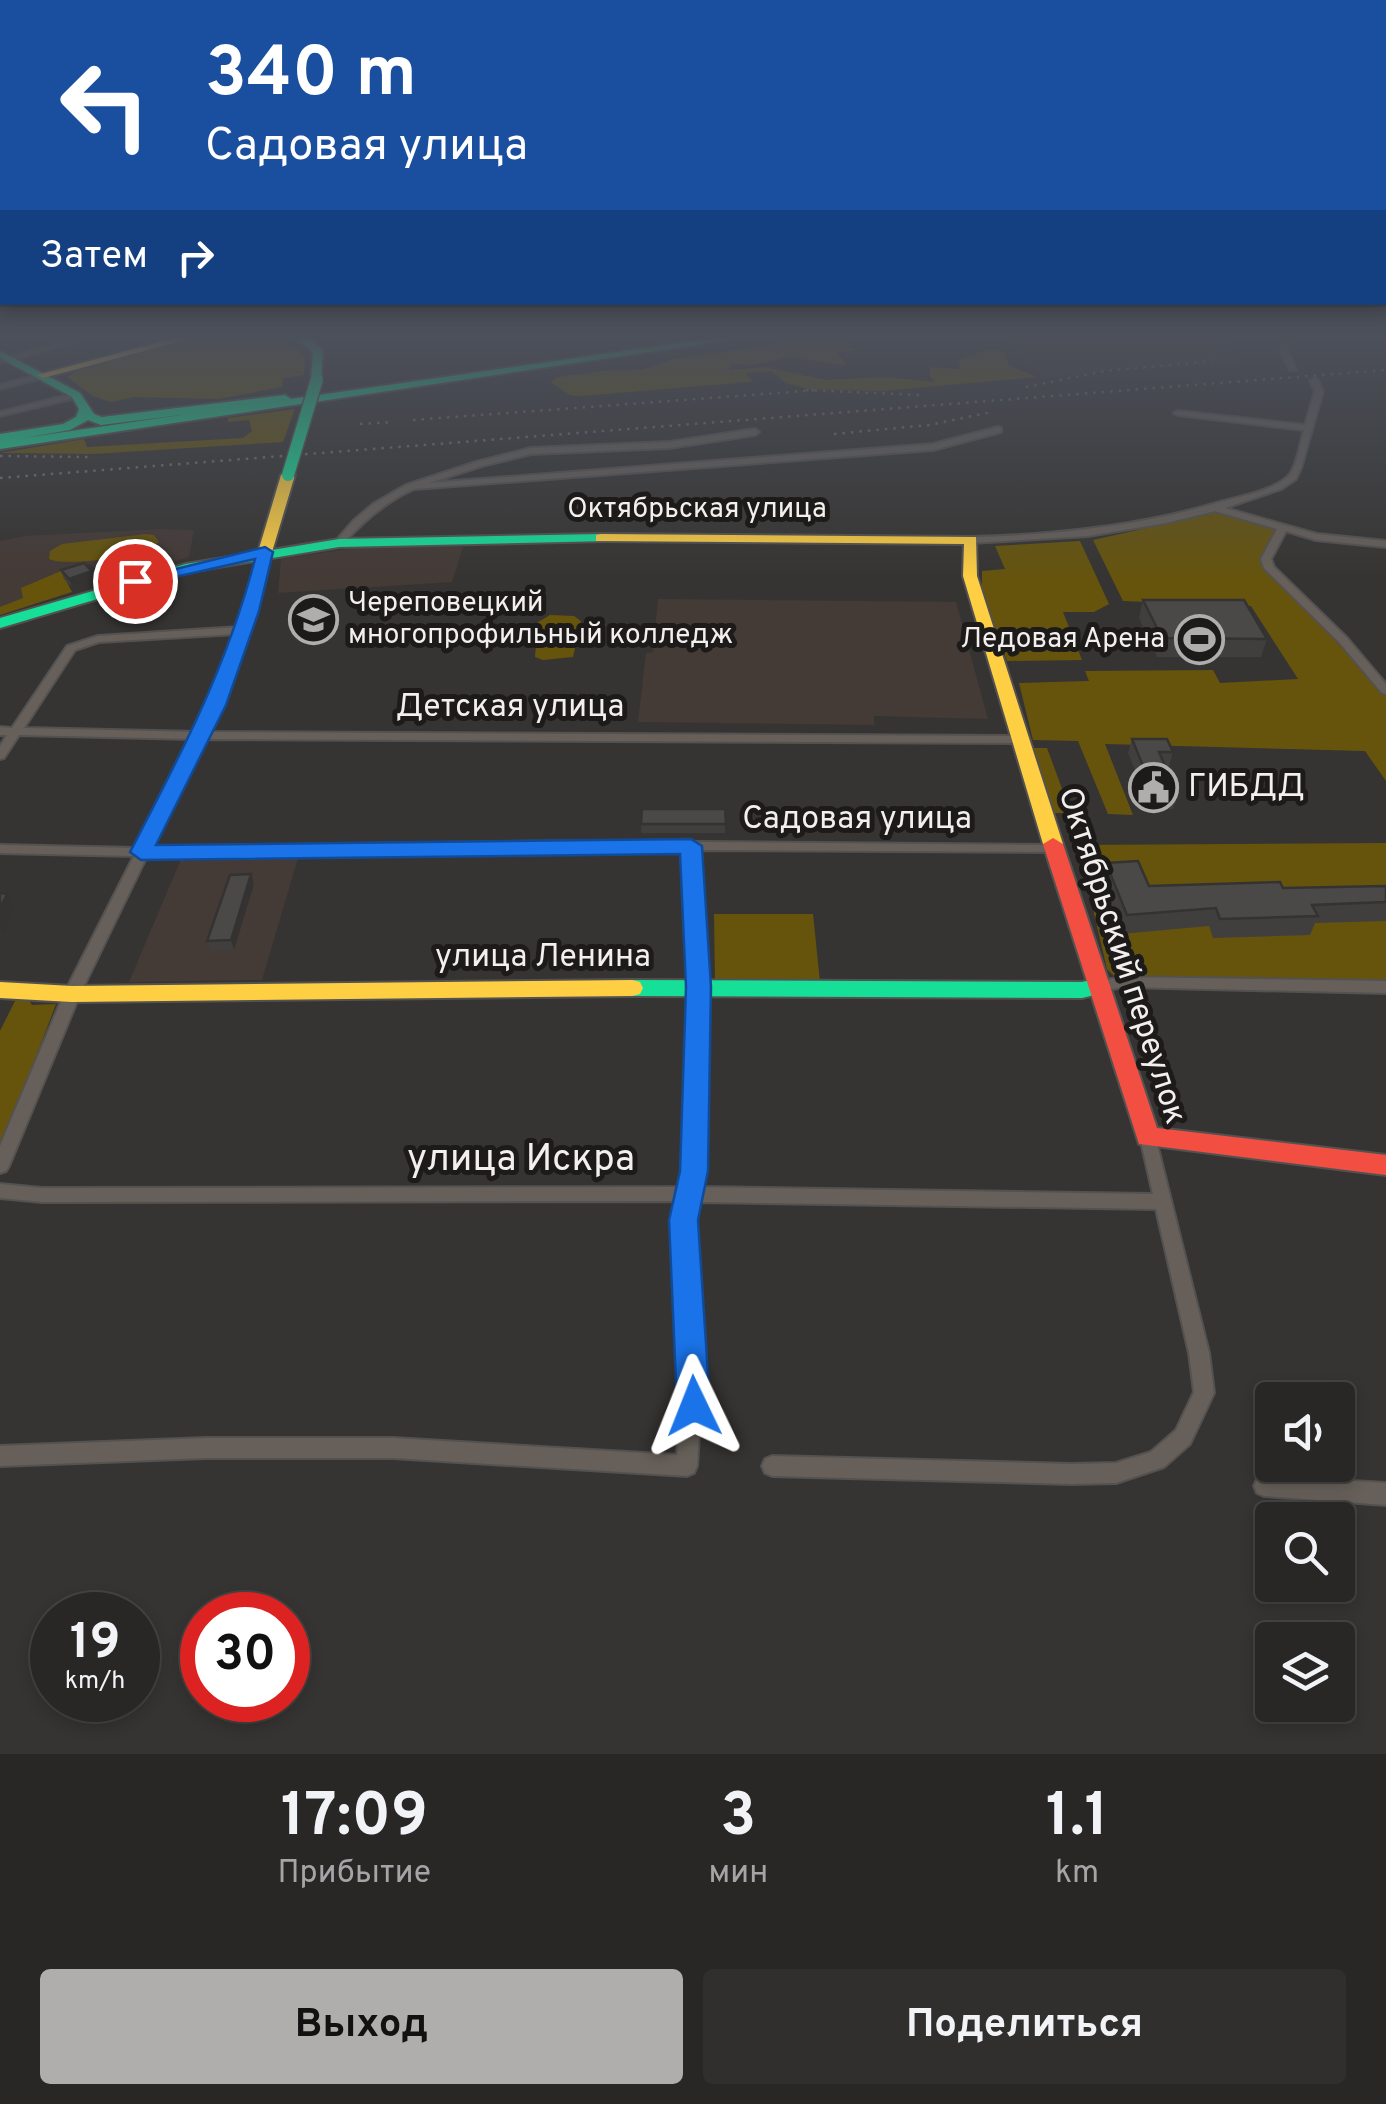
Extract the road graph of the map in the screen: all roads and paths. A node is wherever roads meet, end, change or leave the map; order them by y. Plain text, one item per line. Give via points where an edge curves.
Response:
1 (82, 417) edge
2 (91, 417) edge
3 (141, 417) edge
4 (164, 417) edge
5 (173, 417) edge
6 (306, 417) edge
7 (1211, 417) edge
8 (1311, 417) edge
9 (1307, 428) junction
10 (998, 430) dead end
11 (754, 432) dead end
12 (0, 441) edge
13 (408, 488) junction
14 (1212, 506) junction
15 (1282, 529) junction
16 (971, 540) junction
17 (339, 543) junction
18 (1386, 544) edge
19 (265, 552) junction
20 (0, 623) edge
21 (244, 630) junction
22 (1386, 691) edge
23 (7, 732) edge
24 (202, 734) junction
25 (1021, 738) junction
26 (0, 754) edge
27 (691, 846) junction
28 (1054, 848) junction
29 (0, 849) edge
30 (141, 852) junction
31 (1099, 986) junction
32 (698, 987) junction
33 (1386, 987) edge
34 (0, 990) edge
35 (72, 994) junction
36 (1148, 1137) junction
37 (1386, 1164) edge
38 (0, 1166) edge
39 (0, 1192) edge
40 (690, 1194) junction
41 (1164, 1202) junction
42 (0, 1456) edge
43 (772, 1466) dead end
44 (1264, 1486) dead end
45 (1386, 1494) edge

1 - 12 main road via 71,426
2 - 3 main road
4 - 12 main road
5 - 12 main road
6 - 19 main road, bridge
7 - 9 street
8 - 9 street, Октябрьская улица
9 - 14 street, Октябрьская улица via 1289,481
10 - 13 street via 933,447
11 - 13 street via 669,445 531,450
13 - 17 street
14 - 15 street
14 - 16 street, Октябрьская улица via 1082,536
15 - 18 street
15 - 22 street via 1266,559 1269,568
16 - 17 main road, Октябрьская улица via 523,536
16 - 25 main road, Октябрьский переулок via 970,576
17 - 19 main road, Октябрьская улица
19 - 20 main road, Октябрьская улица via 161,574
19 - 21 street
21 - 23 street via 87,641 65,652
21 - 24 street
23 - 24 street, Детская улица
23 - 26 street
24 - 25 street, Детская улица
24 - 30 street
25 - 28 main road, Октябрьский переулок
27 - 28 street, Садовая улица
27 - 30 street, Садовая улица
27 - 32 street
28 - 31 main road, Октябрьский переулок
29 - 30 street, Садовая улица
30 - 35 street
31 - 32 main road, улица Ленина
31 - 33 street, улица Ленина
31 - 36 main road, Октябрьский переулок
32 - 35 main road, улица Ленина
32 - 40 street
34 - 35 main road, улица Ленина
35 - 38 street
36 - 37 main road
36 - 41 street, Октябрьский переулок
39 - 40 street, улица Искра
40 - 41 street, улица Искра
40 - 42 street via 684,1220 694,1406 688,1466 393,1448
41 - 43 street, Октябрьский переулок via 1204,1393 1182,1437 1157,1460 1116,1473
44 - 45 street

